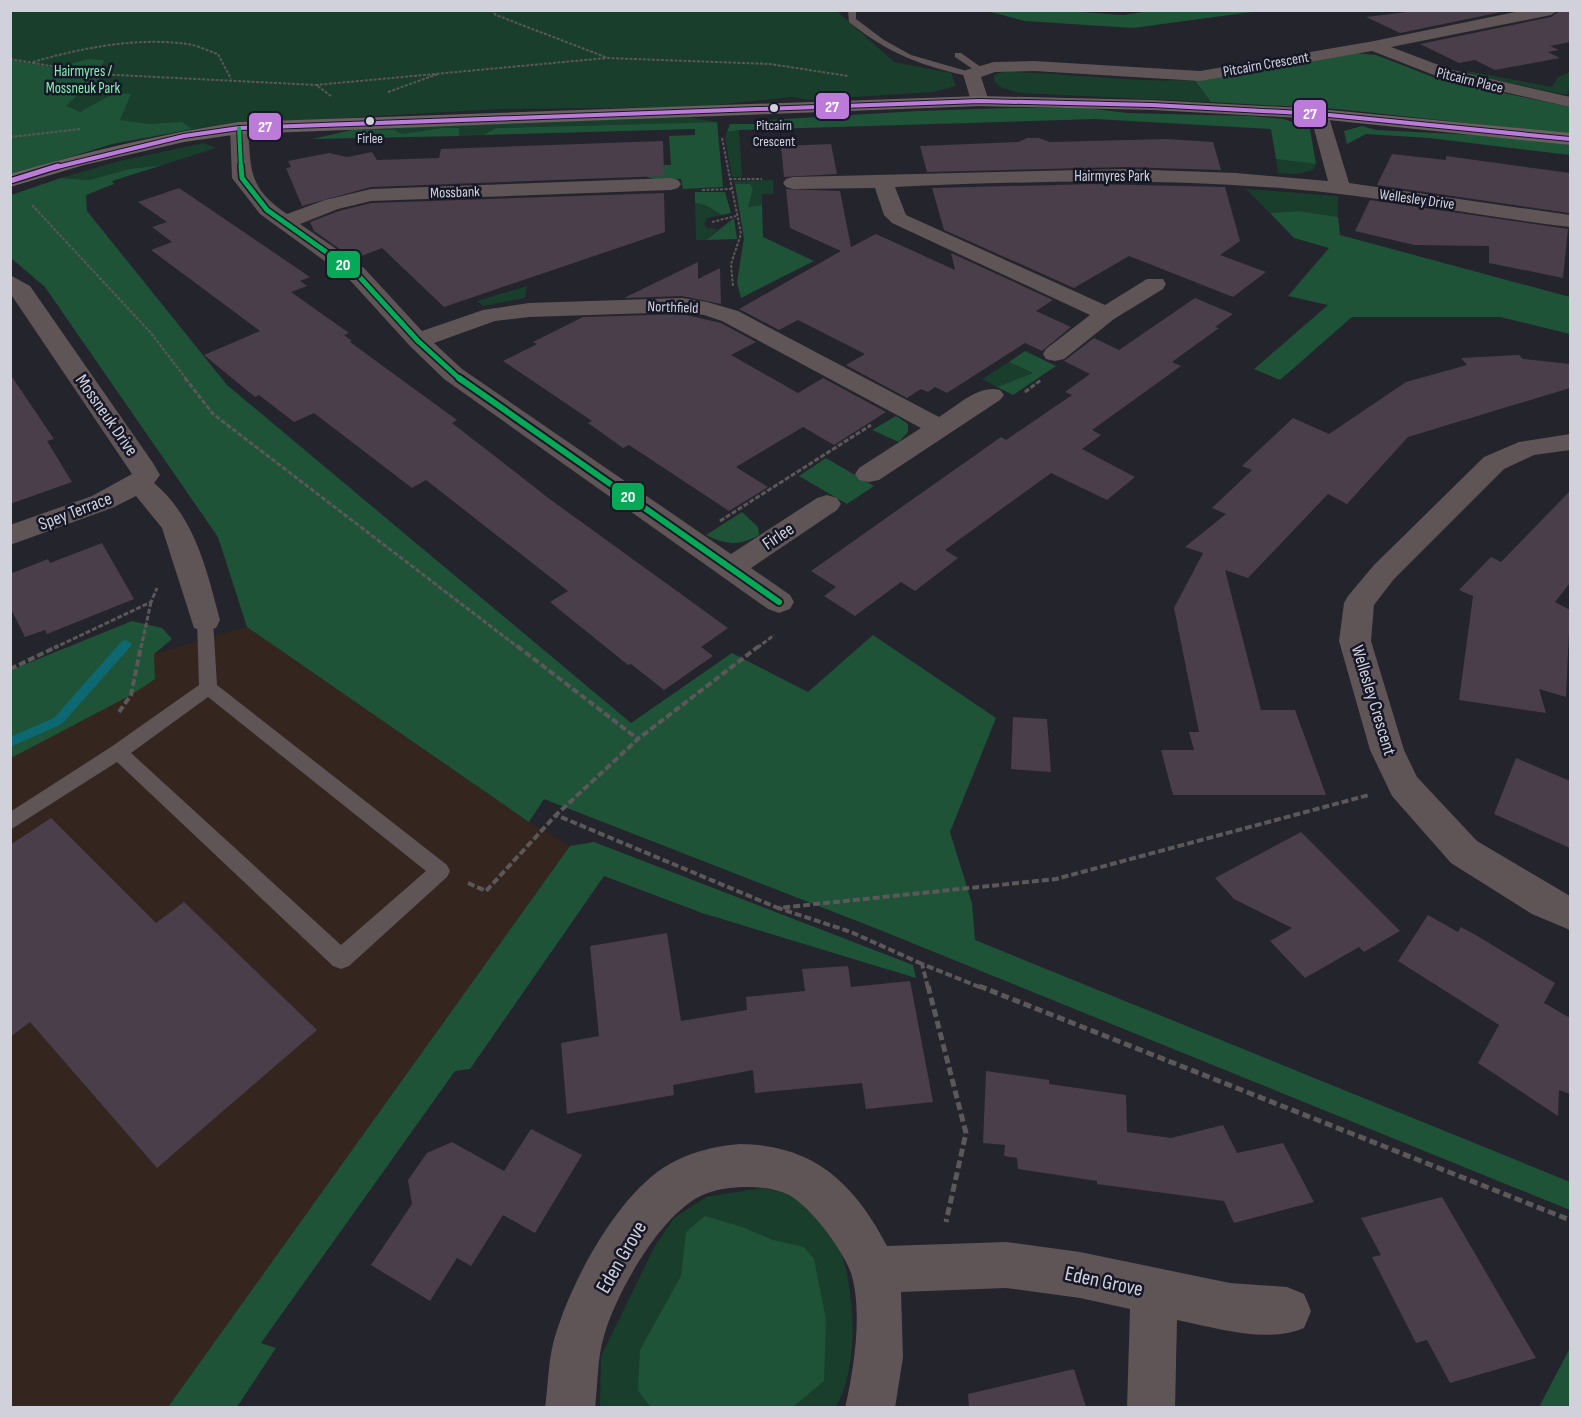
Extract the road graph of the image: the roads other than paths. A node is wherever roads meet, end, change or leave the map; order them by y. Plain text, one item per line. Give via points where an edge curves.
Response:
1 (852, 10) edge
2 (1551, 10) edge
3 (1374, 46) junction
4 (958, 55) dead end
5 (976, 72) junction
6 (981, 101) junction
7 (1570, 102) edge
8 (1319, 114) junction
9 (239, 128) junction
10 (1570, 138) edge
11 (10, 181) edge
12 (883, 182) junction
13 (793, 183) dead end
14 (671, 184) dead end
15 (1340, 187) junction
16 (1570, 221) edge
17 (285, 222) junction
18 (10, 282) edge
19 (1155, 284) dead end
20 (1106, 314) junction
21 (418, 341) junction
22 (1054, 354) road end
23 (991, 395) road end
24 (940, 428) junction
25 (1570, 442) edge
26 (869, 474) dead end
27 (139, 484) junction
28 (827, 504) dead end
29 (10, 536) edge
30 (730, 568) junction
31 (778, 602) road end
32 (205, 620) joint
33 (208, 688) junction
34 (118, 752) junction
35 (10, 822) edge
36 (1570, 913) edge
37 (874, 1270) junction
38 (1154, 1292) junction
39 (1287, 1311) dead end
40 (1151, 1404) dead end
41 (570, 1407) edge
42 (870, 1407) edge

1 - 5 lane via 852,20 885,48 913,61
2 - 3 street, Pitcairn Crescent
3 - 5 street, Pitcairn Crescent via 1200,76 1034,66
3 - 7 street, Pitcairn Place via 1453,77
4 - 5 lane
5 - 6 street
6 - 8 street
6 - 9 street
8 - 10 street
8 - 15 street
9 - 11 street via 79,160
9 - 17 street via 242,178 267,210
12 - 13 street, Hairmyres Park
12 - 15 street, Hairmyres Park via 1125,175
12 - 20 street via 894,215 899,219
14 - 17 street, Mossbank via 628,176 371,195 332,204
15 - 16 street, Wellesley Drive
17 - 21 street via 356,273
18 - 27 street, Mossneuk Drive via 22,291 140,463 146,475
19 - 20 street
20 - 22 street
21 - 24 street, Northfield via 491,315 529,310 682,305 708,309 730,316
21 - 30 street via 453,374
23 - 24 street
24 - 26 street
25 - 36 street, Wellesley Crescent via 1528,448 1494,463 1384,572 1359,603 1355,641 1387,750 1404,786 1464,852
27 - 29 street, Spey Terrace
27 - 32 street via 156,496 187,550
28 - 30 street, Firlee
30 - 31 street
32 - 33 lane
33 - 34 lane
33 - 34 lane via 440,871 341,959
34 - 35 lane
37 - 38 street, Eden Grove via 1006,1265 1080,1275
37 - 41 street, Eden Grove via 846,1219 805,1179 761,1165 720,1168 678,1184 643,1218 609,1272 580,1336
37 - 42 street, Eden Grove via 878,1361
38 - 39 street, Eden Grove via 1230,1306
38 - 40 street, Eden Grove

